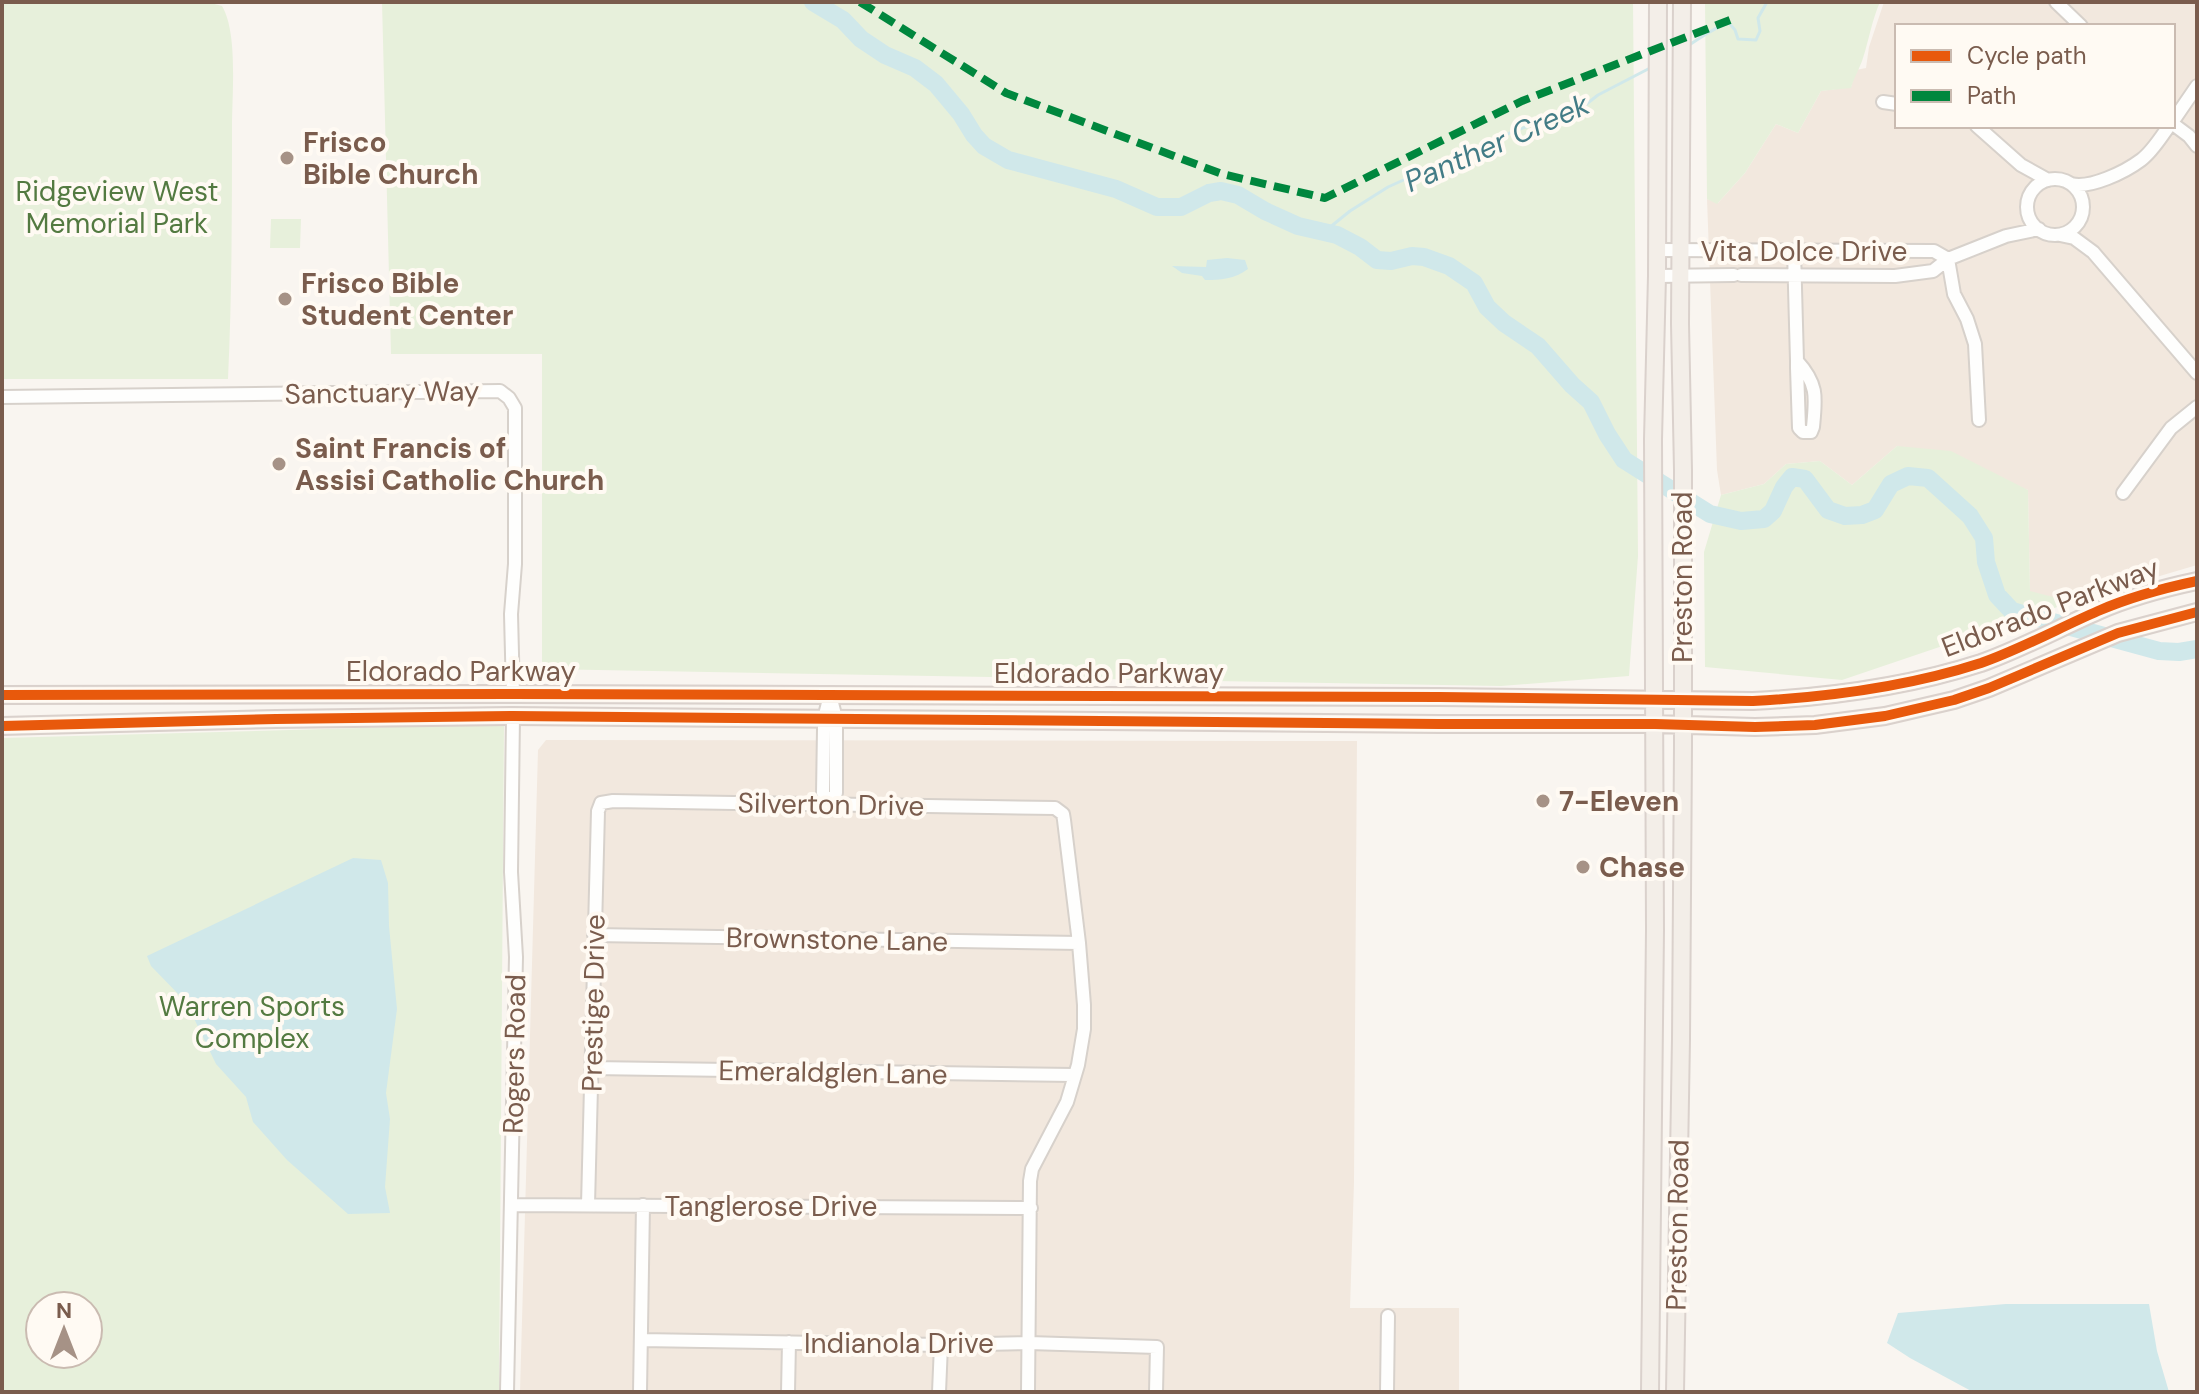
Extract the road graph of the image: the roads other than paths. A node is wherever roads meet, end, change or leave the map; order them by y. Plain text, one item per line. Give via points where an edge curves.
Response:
1 (1658, 2) edge
2 (2056, 2) edge
3 (1682, 5) edge
4 (2079, 24) edge
5 (2197, 86) edge
6 (1883, 102) dead end
7 (1895, 104) edge
8 (2175, 119) edge
9 (2175, 126) edge
10 (1979, 128) edge
11 (2169, 128) edge
12 (2197, 146) edge
13 (2021, 165) junction
14 (2107, 179) junction
15 (2048, 180) junction
16 (2071, 184) junction
17 (2029, 202) junction
18 (2083, 210) junction
19 (2039, 229) junction
20 (2060, 235) junction
21 (2006, 236) junction
22 (1657, 250) junction
23 (1681, 250) junction
24 (1746, 250) junction
25 (1794, 251) junction
26 (2093, 252) junction
27 (1948, 259) junction
28 (1740, 275) junction
29 (1796, 275) junction
30 (1657, 276) junction
31 (1681, 276) junction
32 (1797, 361) junction
33 (2197, 373) edge
34 (2, 397) edge
35 (2197, 407) edge
36 (1979, 420) dead end
37 (2123, 493) dead end
38 (2197, 581) edge
39 (2197, 612) edge
40 (513, 694) junction
41 (2, 695) edge
42 (63, 695) junction
43 (276, 695) junction
44 (830, 695) junction
45 (1439, 697) junction
46 (1239, 698) junction
47 (1655, 700) junction
48 (1682, 700) junction
49 (513, 716) junction
50 (276, 719) junction
51 (830, 719) junction
52 (1240, 722) junction
53 (63, 724) junction
54 (1439, 724) junction
55 (1655, 724) junction
56 (1682, 725) junction
57 (2, 726) edge
58 (601, 803) joint
59 (829, 803) junction
60 (594, 935) junction
61 (1079, 943) junction
62 (1653, 1039) junction
63 (1681, 1039) junction
64 (592, 1068) junction
65 (1074, 1075) junction
66 (511, 1205) junction
67 (588, 1205) junction
68 (643, 1205) junction
69 (1031, 1208) junction
70 (1651, 1311) junction
71 (1675, 1311) junction
72 (1388, 1316) dead end
73 (641, 1340) junction
74 (789, 1342) junction
75 (1029, 1343) junction
76 (941, 1345) junction
77 (507, 1392) edge
78 (640, 1392) edge
79 (788, 1392) edge
80 (939, 1392) edge
81 (1028, 1392) edge
82 (1156, 1392) edge
83 (1387, 1392) edge
84 (1650, 1392) edge
85 (1675, 1392) edge

1 - 22 main road, Preston Road
2 - 4 street
3 - 23 main road, Preston Road
5 - 8 street
6 - 7 street
9 - 12 street
10 - 13 street
11 - 14 street via 2143,159
13 - 15 street
13 - 17 street
14 - 16 street
14 - 18 street
15 - 16 street
15 - 17 street
16 - 18 street via 2081,196
17 - 19 street via 2029,215
17 - 21 street via 2024,218
18 - 20 street via 2077,225
18 - 26 street
19 - 20 street
19 - 21 street, Vita Dolce Drive
20 - 26 street
21 - 27 street, Vita Dolce Drive
22 - 23 street, Vita Dolce Drive
22 - 30 main road, Preston Road
23 - 24 street, Vita Dolce Drive
23 - 31 main road, Preston Road
24 - 25 street, Vita Dolce Drive
24 - 28 street via 1753,263 1751,271
25 - 27 street, Vita Dolce Drive via 1934,251
25 - 29 street
26 - 33 street
27 - 29 street, Vita Dolce Drive via 1933,271 1895,276
27 - 36 street via 1954,294 1975,344
28 - 29 street, Vita Dolce Drive
28 - 31 street, Vita Dolce Drive
29 - 32 street
30 - 31 street, Vita Dolce Drive
30 - 47 main road, Preston Road
31 - 48 main road, Preston Road
32 - 32 street via 1799,428 1808,433 1813,427 1814,387
34 - 40 street, Sanctuary Way via 500,391 515,408
35 - 37 street via 2171,428
38 - 48 main road, Eldorado Parkway via 2102,609 1983,662 1886,688 1811,698
39 - 56 main road, Eldorado Parkway via 2118,633 1954,700 1885,716 1815,725
40 - 43 main road, Eldorado Parkway
40 - 44 main road, Eldorado Parkway
40 - 49 main road
41 - 42 main road, Eldorado Parkway
42 - 43 main road, Eldorado Parkway
42 - 53 main road
43 - 50 main road
44 - 46 main road, Eldorado Parkway
44 - 51 street
45 - 46 main road, Eldorado Parkway
45 - 47 main road, Eldorado Parkway
45 - 54 main road
46 - 52 main road
47 - 48 main road, Eldorado Parkway
47 - 55 main road, Preston Road
48 - 56 main road, Preston Road
49 - 50 main road, Eldorado Parkway
49 - 51 main road, Eldorado Parkway
49 - 66 street, Rogers Road
50 - 53 main road, Eldorado Parkway
51 - 52 main road, Eldorado Parkway
51 - 59 street via 823,793
52 - 54 main road, Eldorado Parkway
53 - 57 main road, Eldorado Parkway
54 - 55 main road, Eldorado Parkway
55 - 56 main road, Eldorado Parkway
55 - 62 main road, Preston Road
56 - 63 main road, Preston Road
58 - 59 street, Silverton Drive
58 - 60 street, Prestige Drive
59 - 61 street, Silverton Drive via 1060,810
60 - 61 street, Brownstone Lane
60 - 64 street, Prestige Drive
61 - 65 street via 1084,1029
62 - 63 main road
62 - 70 main road, Preston Road
63 - 71 main road, Preston Road
64 - 65 street, Emeraldglen Lane
64 - 67 street, Prestige Drive
65 - 69 street via 1067,1102 1032,1169
66 - 67 street, Tanglerose Drive
66 - 77 street, Rogers Road
67 - 68 street, Tanglerose Drive
68 - 69 street, Tanglerose Drive
68 - 73 street
69 - 75 street
70 - 71 main road
70 - 84 main road, Preston Road
71 - 85 main road, Preston Road
72 - 83 street
73 - 74 street, Indianola Drive
73 - 78 street
74 - 76 street, Indianola Drive
74 - 79 street
75 - 76 street, Indianola Drive
75 - 81 street
75 - 82 street, Indianola Drive via 1157,1347
76 - 80 street

